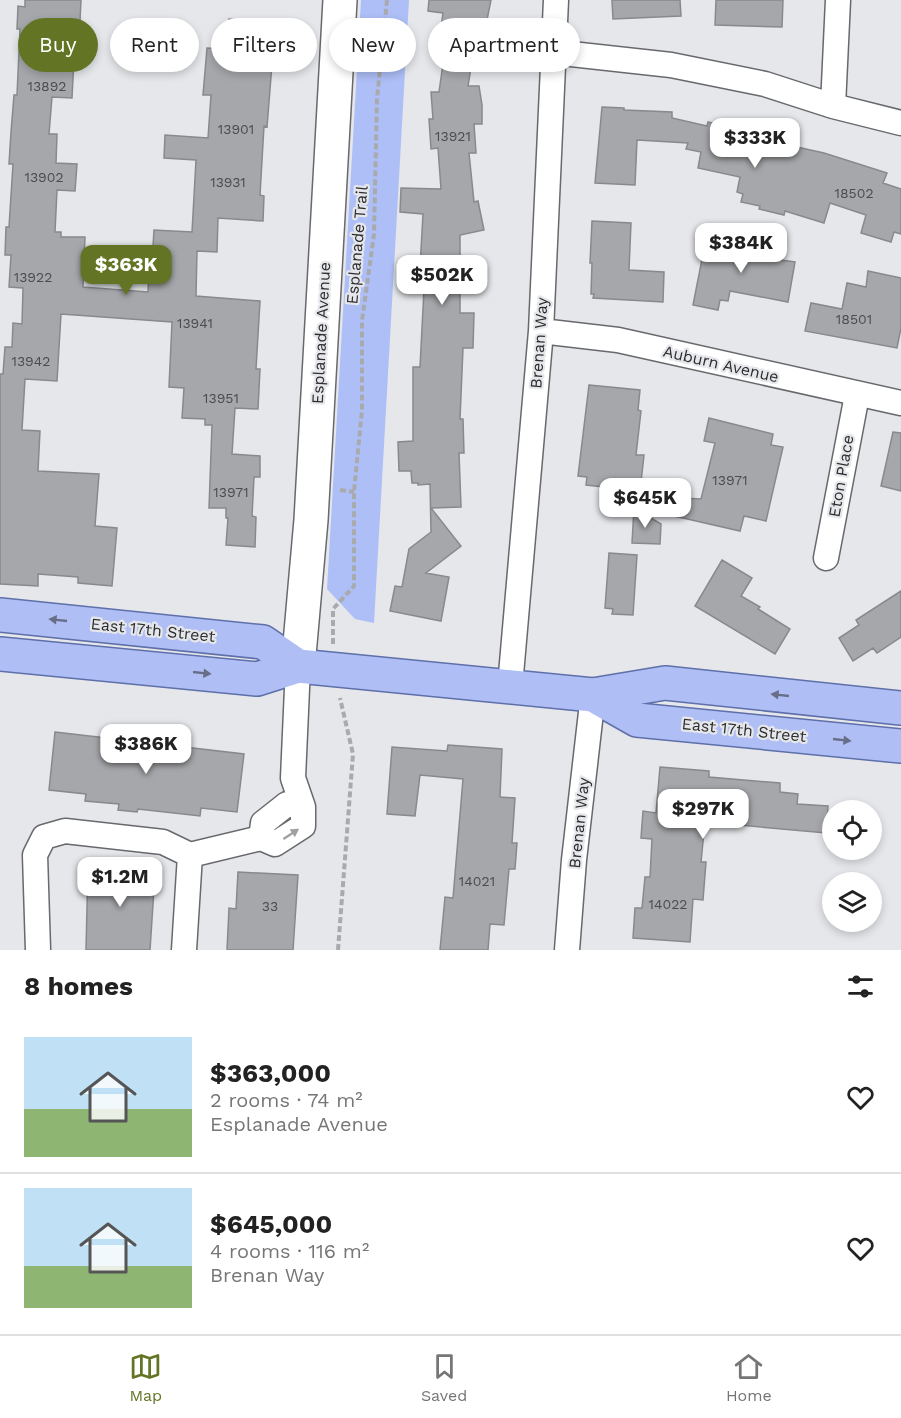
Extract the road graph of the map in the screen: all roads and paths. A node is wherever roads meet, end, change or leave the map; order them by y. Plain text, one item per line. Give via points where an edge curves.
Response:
1 (340, 0) edge
2 (387, 0) edge
3 (556, 0) edge
4 (838, 0) edge
5 (555, 18) edge
6 (580, 55) edge
7 (553, 72) edge
8 (833, 106) junction
9 (901, 123) edge
10 (541, 331) junction
11 (856, 395) junction
12 (901, 403) edge
13 (333, 490) dead end
14 (354, 492) junction
15 (826, 558) dead end
16 (0, 615) edge
17 (0, 654) edge
18 (298, 666) junction
19 (333, 669) junction
20 (510, 686) junction
21 (593, 695) junction
22 (901, 708) edge
23 (901, 746) edge
24 (190, 855) junction
25 (38, 950) edge
26 (184, 950) edge
27 (338, 950) edge
28 (567, 950) edge

1 - 18 street, Esplanade Avenue
2 - 14 path, Esplanade Trail via 377,99 374,234 362,321 362,410
3 - 5 street, Brenan Way
4 - 8 street
6 - 8 street via 671,65 765,84
7 - 10 street, Brenan Way
8 - 9 street
10 - 11 street, Auburn Avenue via 618,340
10 - 20 street, Brenan Way
11 - 12 street, Auburn Avenue
11 - 15 street, Eton Place
13 - 14 path
14 - 19 path, Esplanade Trail via 354,586 333,609
18 -> 16 main road, East 17th Street via 263,642
17 -> 18 main road, East 17th Street via 257,679
18 - 19 main road, East 17th Street
18 - 24 street via 293,778 303,807 287,804 274,813 263,823 261,838
19 - 20 main road, East 17th Street
19 - 27 path, Esplanade Trail via 353,754
20 - 21 main road, East 17th Street
22 -> 21 main road, East 17th Street via 665,683
21 -> 23 main road, East 17th Street via 637,720
21 - 28 street, Brenan Way
24 - 25 street via 163,842 65,831 44,837 35,855
24 - 26 street

